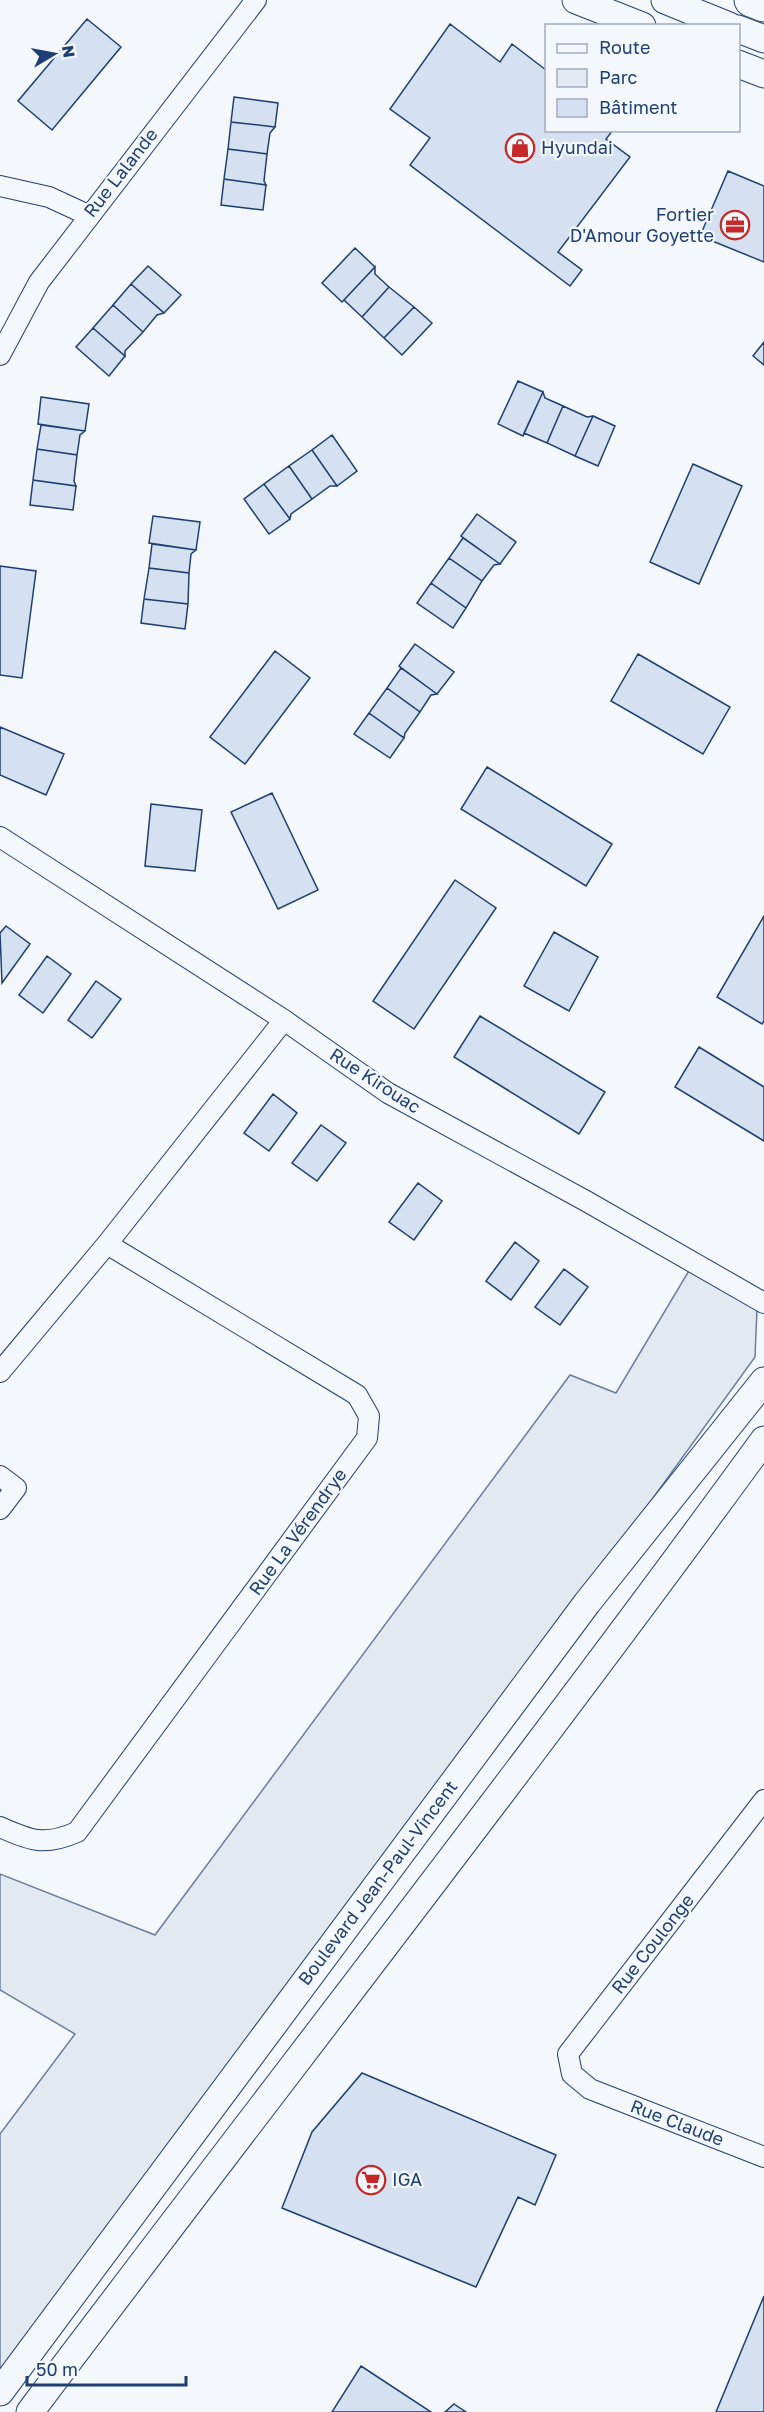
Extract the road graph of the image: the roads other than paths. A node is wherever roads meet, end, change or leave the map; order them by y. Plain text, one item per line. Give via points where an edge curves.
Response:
1 (255, 0) edge
2 (576, 0) edge
3 (665, 0) edge
4 (751, 0) edge
5 (764, 5) edge
6 (637, 24) edge
7 (724, 24) edge
8 (740, 30) edge
9 (764, 39) edge
10 (740, 65) edge
11 (764, 74) edge
12 (0, 186) edge
13 (88, 215) junction
14 (0, 355) edge
15 (0, 837) edge
16 (284, 1020) junction
17 (107, 1244) junction
18 (764, 1303) edge
19 (0, 1372) edge
20 (764, 1380) edge
21 (764, 1440) edge
22 (0, 1476) edge
23 (0, 1509) edge
24 (764, 1800) edge
25 (0, 1827) edge
26 (295, 1994) junction
27 (332, 2013) junction
28 (590, 2089) joint
29 (764, 2157) edge
30 (0, 2392) edge
31 (30, 2412) edge

1 - 13 street, Rue Lalande
2 - 6 street
3 - 7 street
4 - 5 highway
8 - 9 street
10 - 11 street
12 - 13 street via 49,197
13 - 14 street, Rue Lalande via 27,299
15 - 16 street, Rue Kirouac
16 - 17 street
16 - 18 street, Rue Kirouac via 388,1093
17 - 19 street
17 - 25 street, Rue La Vérendrye via 357,1395 369,1416 367,1438 77,1832 56,1841 34,1840
20 - 26 street, Boulevard Jean-Paul-Vincent via 587,1603
21 - 27 street via 621,1637
22 - 23 street via 16,1488
24 - 28 street, Rue Coulonge via 568,2054 572,2074
26 - 27 street
26 - 30 street, Boulevard Jean-Paul-Vincent
27 - 31 street
28 - 29 street, Rue Claude

